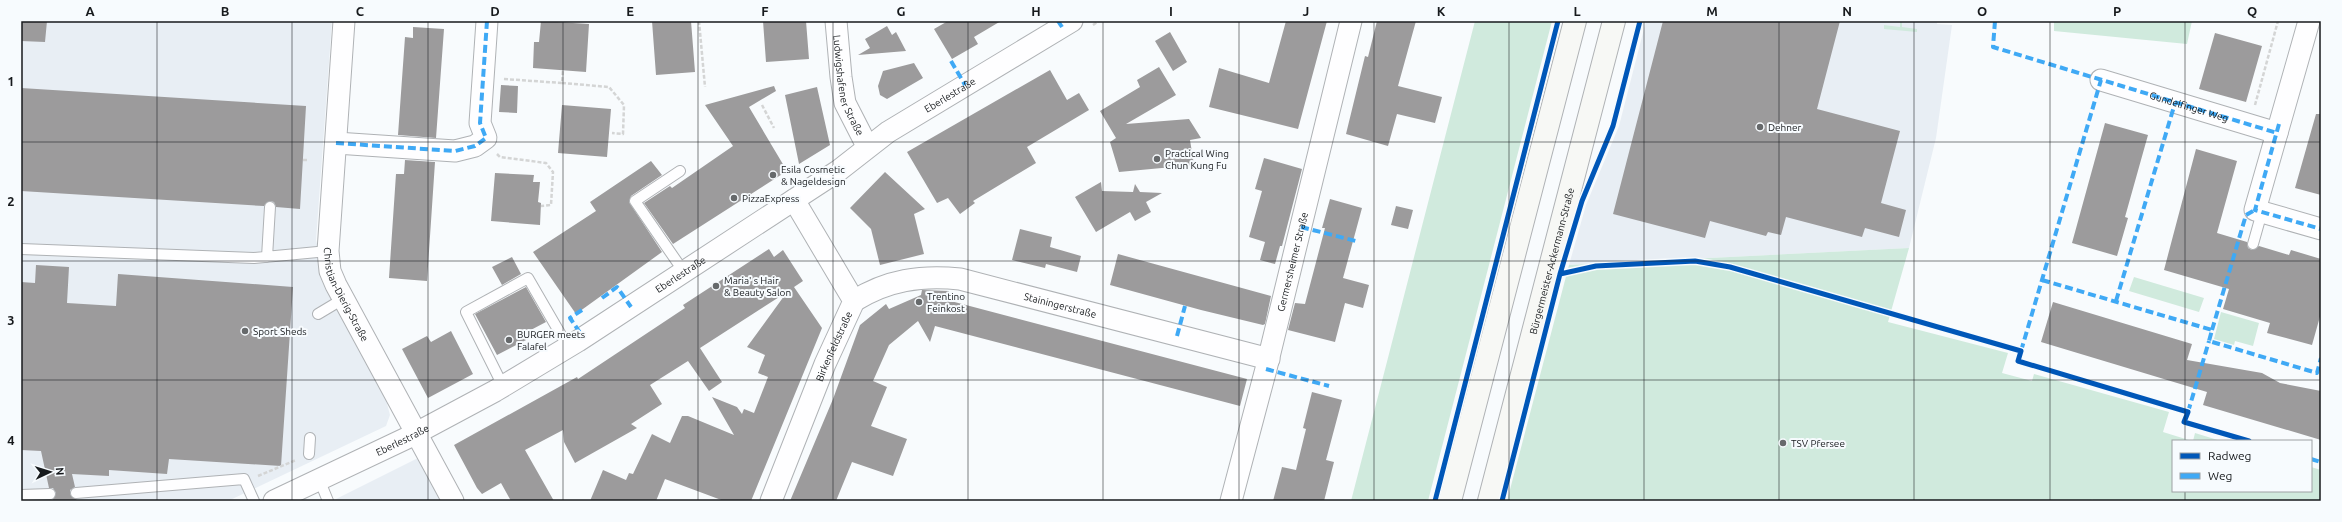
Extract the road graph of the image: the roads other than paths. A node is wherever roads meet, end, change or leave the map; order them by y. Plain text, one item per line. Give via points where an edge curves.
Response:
1 (344, 21) edge
2 (487, 21) edge
3 (836, 21) edge
4 (1072, 21) edge
5 (1352, 21) edge
6 (1575, 21) edge
7 (1614, 21) edge
8 (2309, 21) edge
9 (2101, 80) dead end
10 (2277, 133) junction
11 (336, 143) junction
12 (867, 146) junction
13 (680, 171) dead end
14 (794, 200) junction
15 (270, 207) dead end
16 (2262, 212) junction
17 (2321, 229) edge
18 (2253, 244) dead end
19 (21, 249) edge
20 (328, 251) junction
21 (267, 257) junction
22 (684, 272) junction
23 (343, 299) junction
24 (854, 301) junction
25 (318, 314) dead end
26 (568, 347) junction
27 (1269, 359) junction
28 (502, 386) junction
29 (417, 433) junction
30 (310, 438) dead end
31 (309, 454) road end
32 (319, 479) junction
33 (50, 494) dead end
34 (76, 494) dead end
35 (21, 495) edge
36 (254, 501) edge
37 (274, 501) edge
38 (328, 501) edge
39 (453, 501) edge
40 (771, 501) edge
41 (1231, 501) edge
42 (1450, 501) edge
43 (1489, 501) edge

1 - 11 street, Christian-Dierig-Straße
2 - 11 street via 480,123 486,138 474,146 455,151
3 - 12 street, Ludwigshafener Straße via 845,103
4 - 12 street, Eberlestraße
5 - 27 street, Germersheimer Straße
6 - 42 main road
7 - 43 main road, Bürgermeister-Ackermann-Straße
8 - 10 street
9 - 10 street, Gundelfinger Weg
10 - 16 street via 2255,210
11 - 20 street, Christian-Dierig-Straße
12 - 14 street, Eberlestraße via 838,171
13 - 22 lane via 635,201
14 - 22 street, Eberlestraße
14 - 24 street, Birkenfeldstraße
15 - 21 lane
16 - 17 street
16 - 18 lane
19 - 21 lane
20 - 21 lane
20 - 23 street, Christian-Dierig-Straße via 330,271
22 - 26 street, Eberlestraße
23 - 25 lane
23 - 29 street, Christian-Dierig-Straße
24 - 27 street, Stainingerstraße via 891,283 933,277 960,279
24 - 40 street, Birkenfeldstraße via 827,360
26 - 28 street, Eberlestraße
26 - 28 lane via 528,278 466,312
27 - 41 street, Germersheimer Straße
28 - 29 street, Eberlestraße
29 - 32 street, Eberlestraße
29 - 39 street, Christian-Dierig-Straße
30 - 31 lane
32 - 37 street, Eberlestraße
32 - 38 lane
33 - 35 lane
34 - 36 lane via 244,479

